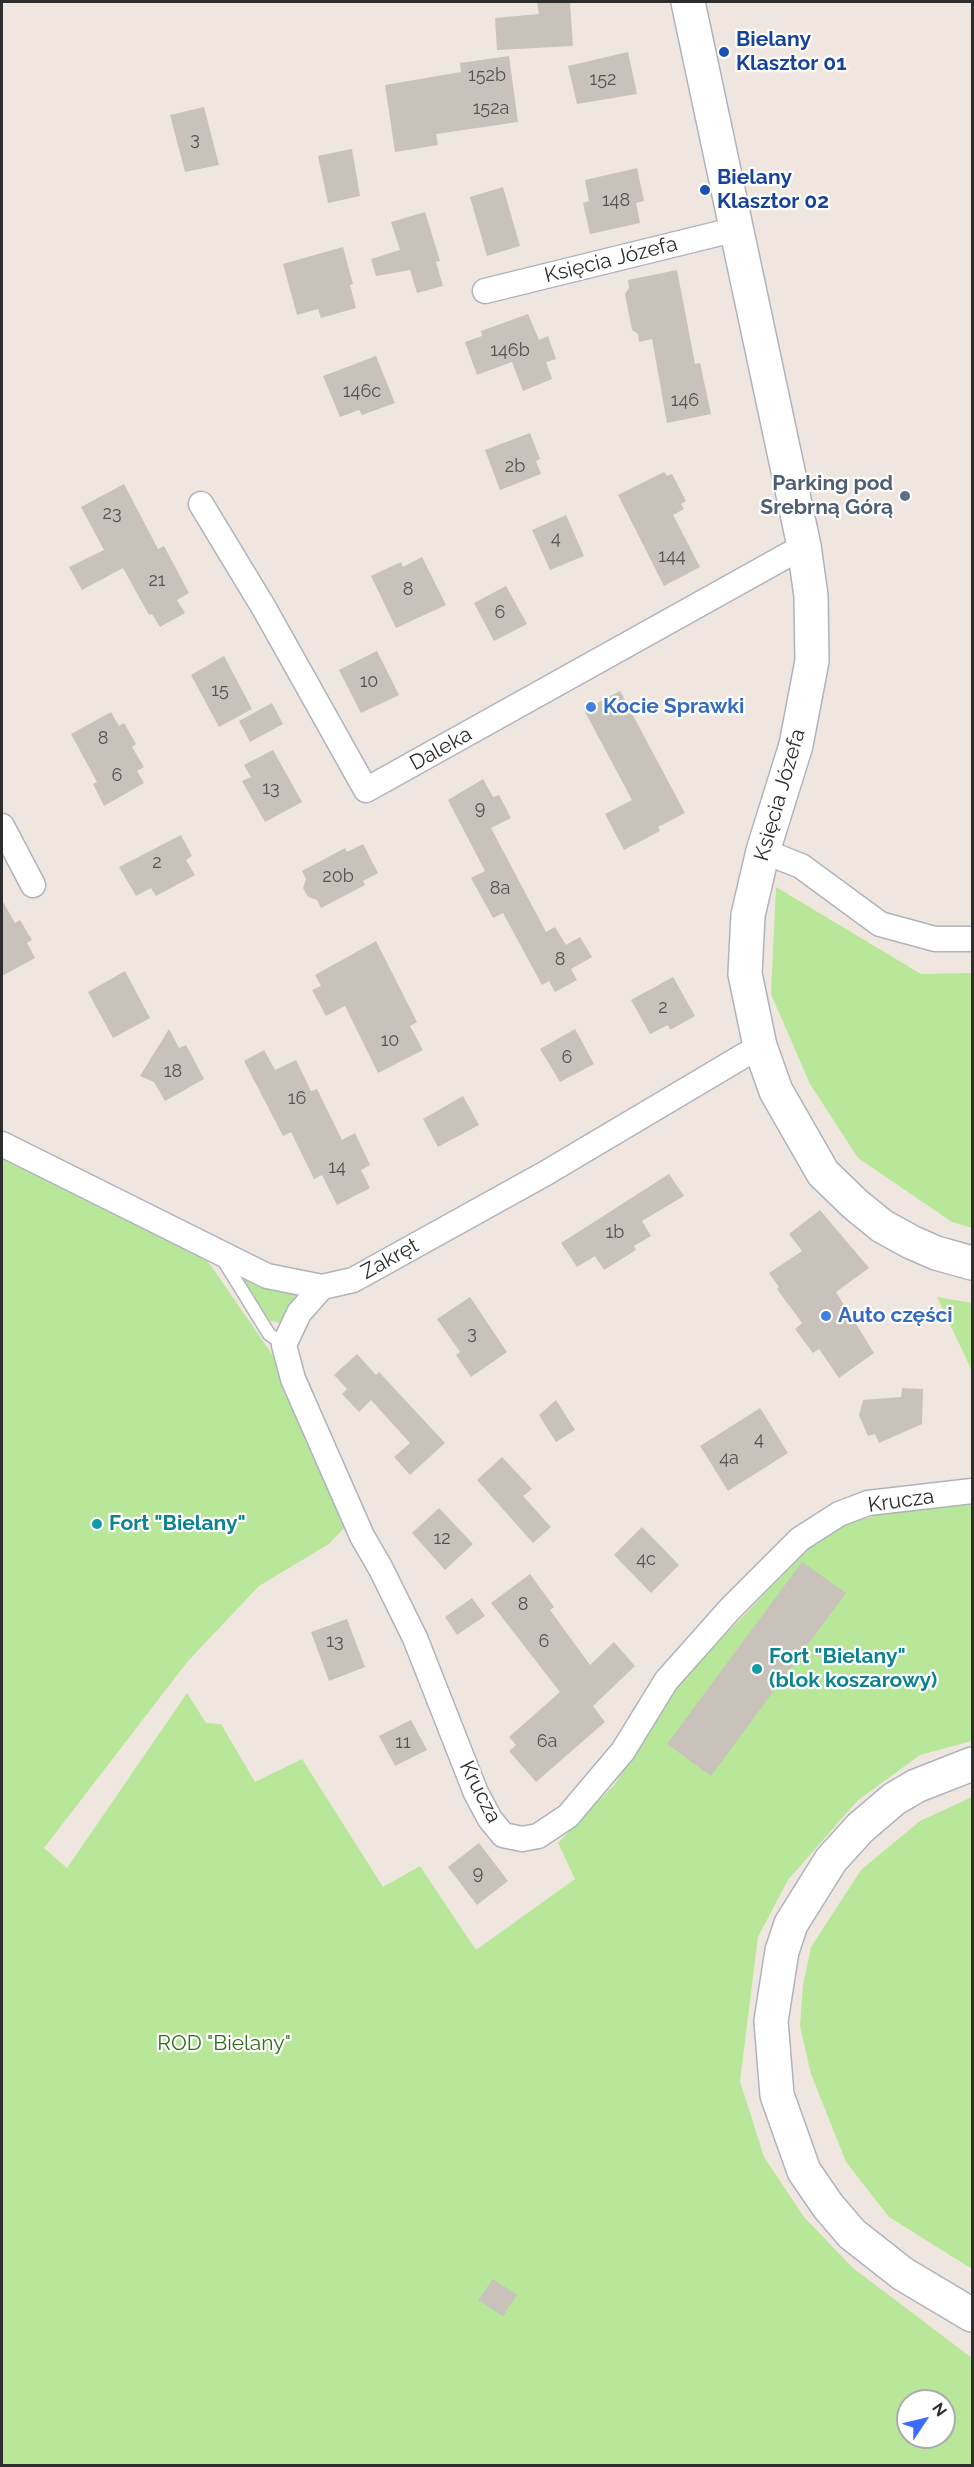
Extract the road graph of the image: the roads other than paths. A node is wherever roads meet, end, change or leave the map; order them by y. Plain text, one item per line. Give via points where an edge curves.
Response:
1 (688, 2) edge
2 (737, 229) junction
3 (485, 291) dead end
4 (201, 504) dead end
5 (804, 546) junction
6 (2, 826) edge
7 (763, 851) junction
8 (33, 885) dead end
9 (972, 939) edge
10 (760, 1046) junction
11 (2, 1144) edge
12 (218, 1252) junction
13 (972, 1263) edge
14 (322, 1287) junction
15 (285, 1345) junction
16 (972, 1491) edge
17 (972, 1764) edge
18 (972, 2315) edge

1 - 2 street, Księcia Józefa
2 - 3 street, Księcia Józefa
2 - 5 street, Księcia Józefa
4 - 5 street, Daleka via 366,790
5 - 7 street, Księcia Józefa via 811,596 812,661 796,745
6 - 8 street
7 - 9 street via 801,866 880,924 935,939
7 - 10 street, Księcia Józefa via 748,915 745,974
10 - 13 street, Księcia Józefa via 776,1091 823,1173 882,1226 936,1253
10 - 14 street, Zakręt via 506,1196 352,1280
11 - 12 street, Zakręt
12 - 14 street, Zakręt via 267,1276
12 - 15 lane via 269,1334
14 - 15 street via 299,1313
15 - 16 street, Krucza via 293,1379 362,1536 415,1638 476,1793 504,1835 522,1839 538,1836 568,1816 623,1751 666,1681 800,1539 839,1514 868,1503
17 - 18 street via 894,1799 831,1860 791,1924 782,1951 771,2021 777,2095 804,2171 852,2234 903,2274

